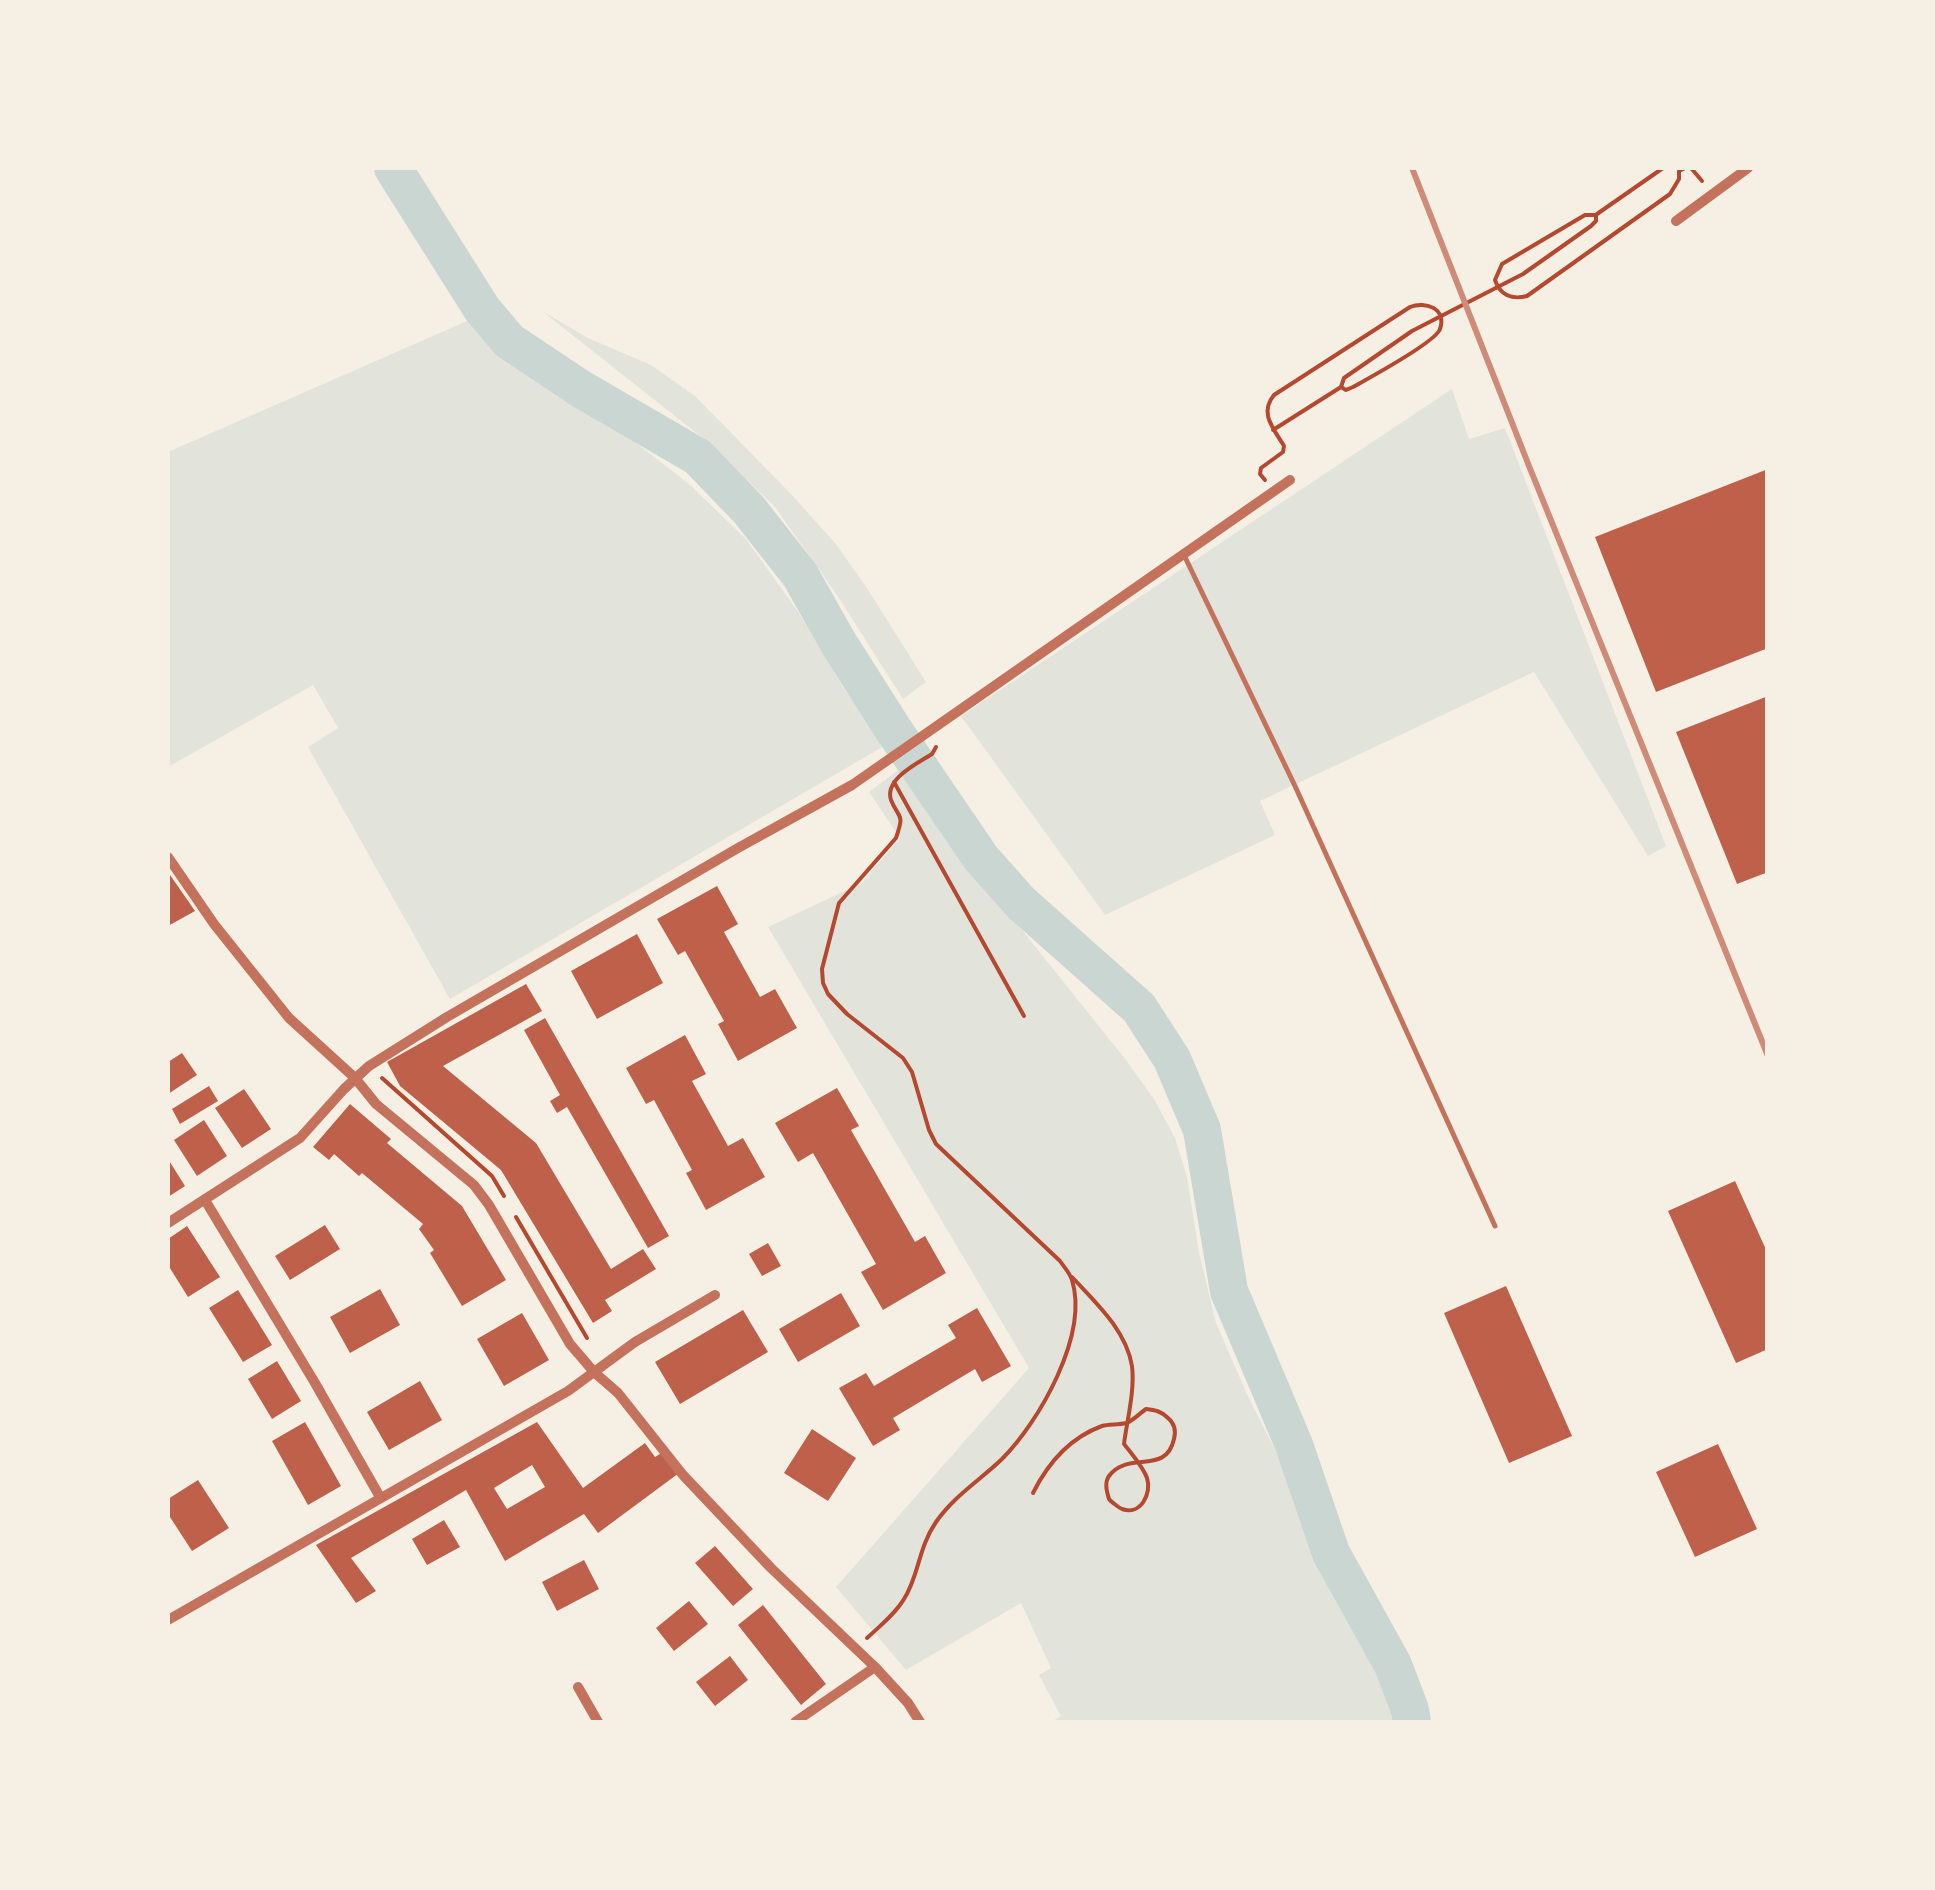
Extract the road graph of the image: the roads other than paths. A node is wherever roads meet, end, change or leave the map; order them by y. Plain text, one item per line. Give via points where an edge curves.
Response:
1 (1748, 168) edge
2 (1676, 220) dead end
3 (1290, 480) dead end
4 (1184, 555) junction
5 (168, 857) edge
6 (355, 1078) junction
7 (205, 1200) junction
8 (168, 1222) edge
9 (1495, 1226) dead end
10 (715, 1295) dead end
11 (594, 1372) junction
12 (380, 1496) junction
13 (168, 1620) edge
14 (875, 1666) junction
15 (578, 1687) dead end
16 (598, 1722) edge
17 (795, 1722) edge
18 (920, 1722) edge

1 - 2 street
3 - 4 street
4 - 6 street via 852,785 448,1017
4 - 9 lane
5 - 6 street via 289,1018
6 - 7 street via 300,1138
6 - 11 street via 376,1104 474,1186
7 - 8 street
7 - 12 street
10 - 11 street
11 - 12 street
11 - 14 street via 771,1568
12 - 13 street
14 - 17 street
14 - 18 street
15 - 16 street

